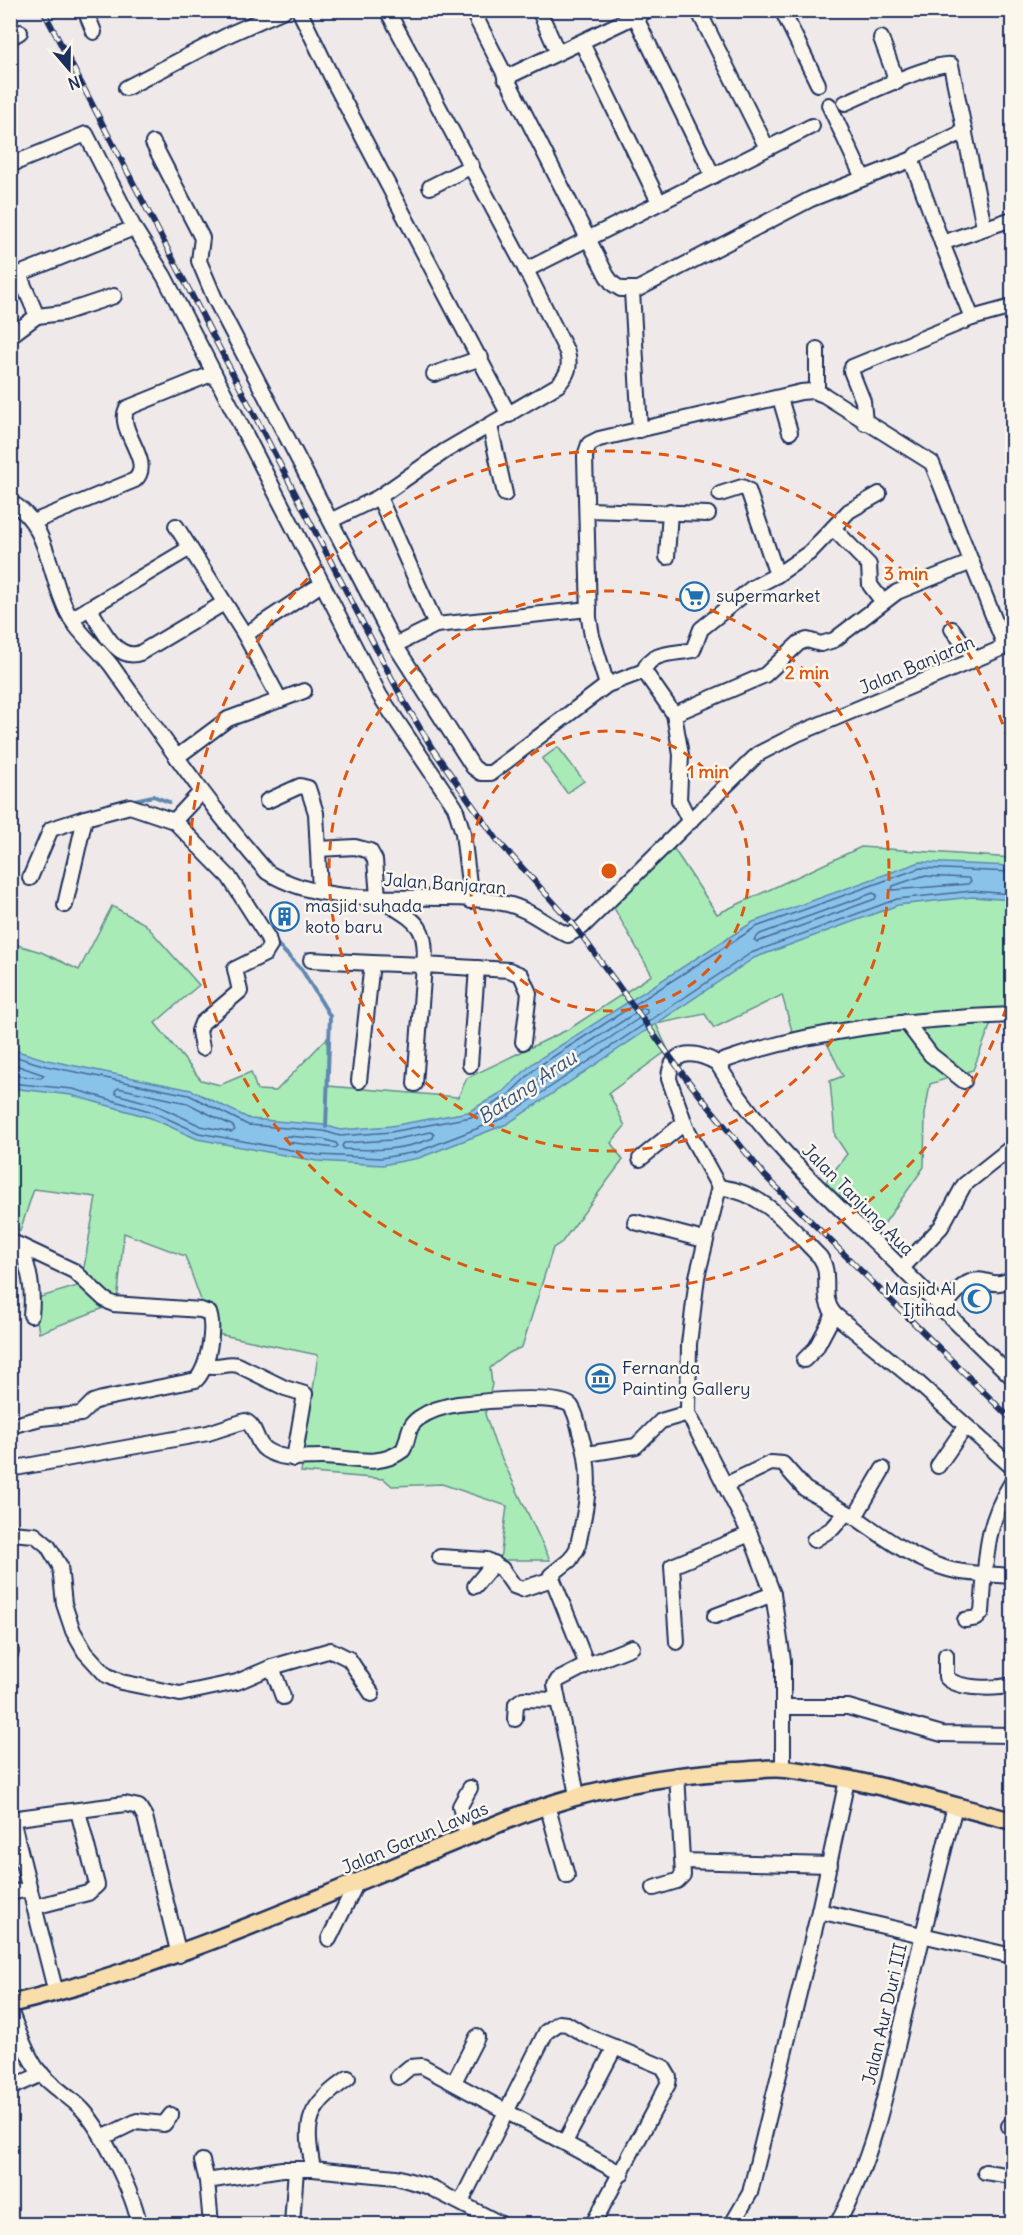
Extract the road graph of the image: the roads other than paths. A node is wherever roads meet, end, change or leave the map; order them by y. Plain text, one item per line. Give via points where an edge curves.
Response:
1 (85, 10) edge
2 (284, 10) edge
3 (299, 10) edge
4 (387, 10) edge
5 (472, 10) edge
6 (539, 10) edge
7 (698, 10) edge
8 (782, 10) edge
9 (642, 14) edge
10 (94, 32) dead end
11 (881, 38) dead end
12 (582, 43) junction
13 (557, 51) junction
14 (505, 78) junction
15 (897, 82) junction
16 (818, 84) dead end
17 (126, 88) dead end
18 (844, 103) dead end
19 (829, 105) dead end
20 (812, 126) dead end
21 (965, 131) junction
22 (153, 143) dead end
23 (767, 148) junction
24 (913, 159) junction
25 (10, 165) edge
26 (472, 166) junction
27 (713, 176) junction
28 (863, 178) junction
29 (430, 187) dead end
30 (659, 202) junction
31 (1012, 219) edge
32 (984, 227) junction
33 (134, 228) junction
34 (588, 237) junction
35 (942, 243) junction
36 (526, 270) junction
37 (632, 291) junction
38 (114, 296) dead end
39 (1012, 307) edge
40 (37, 316) junction
41 (972, 318) junction
42 (10, 336) edge
43 (818, 349) dead end
44 (481, 358) junction
45 (214, 373) junction
46 (434, 374) dead end
47 (817, 392) junction
48 (780, 398) junction
49 (509, 415) junction
50 (865, 423) junction
51 (490, 426) junction
52 (640, 430) junction
53 (790, 432) dead end
54 (506, 494) dead end
55 (720, 494) dead end
56 (879, 494) dead end
57 (379, 497) junction
58 (10, 502) edge
59 (588, 510) junction
60 (670, 511) junction
61 (708, 514) dead end
62 (332, 520) junction
63 (33, 522) junction
64 (176, 526) dead end
65 (833, 528) junction
66 (190, 548) junction
67 (667, 557) dead end
68 (972, 562) junction
69 (777, 575) junction
70 (314, 590) dead end
71 (883, 602) junction
72 (224, 603) junction
73 (89, 608) junction
74 (589, 609) junction
75 (71, 619) junction
76 (436, 626) junction
77 (952, 629) dead end
78 (245, 635) junction
79 (394, 645) junction
80 (1009, 645) edge
81 (975, 659) junction
82 (644, 671) junction
83 (607, 685) junction
84 (304, 691) dead end
85 (280, 700) junction
86 (674, 714) junction
87 (177, 757) junction
88 (197, 795) junction
89 (267, 801) dead end
90 (85, 818) junction
91 (177, 818) junction
92 (690, 822) junction
93 (319, 849) junction
94 (30, 878) dead end
95 (321, 891) junction
96 (378, 897) junction
97 (471, 901) junction
98 (65, 905) dead end
99 (312, 960) dead end
100 (372, 963) junction
101 (424, 965) junction
102 (477, 968) junction
103 (1012, 1015) edge
104 (906, 1022) junction
105 (523, 1042) dead end
106 (202, 1048) dead end
107 (717, 1063) junction
108 (470, 1065) dead end
109 (359, 1081) dead end
110 (964, 1081) dead end
111 (416, 1084) dead end
112 (684, 1123) junction
113 (1012, 1148) edge
114 (640, 1159) dead end
115 (719, 1187) junction
116 (635, 1222) dead end
117 (704, 1240) junction
118 (16, 1244) edge
119 (902, 1268) junction
120 (1012, 1278) edge
121 (941, 1310) junction
122 (834, 1314) junction
123 (31, 1315) dead end
124 (804, 1360) dead end
125 (205, 1365) junction
126 (1012, 1377) edge
127 (688, 1413) junction
128 (10, 1426) edge
129 (965, 1427) junction
130 (587, 1454) junction
131 (294, 1459) junction
132 (938, 1466) dead end
133 (1012, 1467) edge
134 (10, 1469) edge
135 (883, 1469) dead end
136 (1012, 1482) edge
137 (725, 1485) junction
138 (850, 1515) junction
139 (10, 1533) edge
140 (750, 1534) junction
141 (814, 1540) dead end
142 (440, 1557) dead end
143 (494, 1563) junction
144 (985, 1574) junction
145 (1012, 1576) edge
146 (552, 1579) junction
147 (474, 1586) dead end
148 (773, 1594) junction
149 (715, 1616) dead end
150 (965, 1620) dead end
151 (677, 1642) dead end
152 (632, 1647) dead end
153 (945, 1655) dead end
154 (587, 1665) junction
155 (272, 1667) junction
156 (1012, 1685) edge
157 (372, 1694) dead end
158 (283, 1697) dead end
159 (557, 1700) junction
160 (784, 1707) junction
161 (515, 1719) dead end
162 (1012, 1735) edge
163 (783, 1769) junction
164 (677, 1775) junction
165 (847, 1780) junction
166 (470, 1788) dead end
167 (577, 1795) junction
168 (547, 1805) junction
169 (955, 1806) junction
170 (78, 1811) junction
171 (11, 1819) edge
172 (1012, 1821) edge
173 (467, 1836) junction
174 (683, 1861) junction
175 (830, 1864) junction
176 (567, 1876) dead end
177 (356, 1884) junction
178 (654, 1887) dead end
179 (30, 1889) junction
180 (10, 1893) edge
181 (34, 1907) junction
182 (819, 1911) junction
183 (923, 1933) junction
184 (329, 1939) dead end
185 (179, 1955) junction
186 (1012, 1956) edge
187 (56, 1993) junction
188 (10, 2004) edge
189 (10, 2010) edge
190 (477, 2037) dead end
191 (615, 2047) junction
192 (42, 2074) junction
193 (398, 2077) dead end
194 (348, 2078) dead end
195 (454, 2082) junction
196 (10, 2088) edge
197 (507, 2114) junction
198 (171, 2115) dead end
199 (102, 2138) junction
200 (565, 2142) junction
201 (202, 2161) dead end
202 (296, 2169) junction
203 (314, 2169) junction
204 (985, 2172) dead end
205 (622, 2174) junction
206 (1012, 2176) edge
207 (207, 2181) junction
208 (461, 2202) junction
209 (496, 2223) edge
210 (139, 2224) edge
211 (211, 2224) edge
212 (292, 2224) edge
213 (593, 2224) edge
214 (732, 2224) edge
215 (837, 2224) edge

1 - 10 street
2 - 17 street
3 - 44 street
4 - 26 street
5 - 14 street
6 - 13 street
7 - 23 street
8 - 16 street
9 - 12 street
9 - 27 street
11 - 15 street
12 - 13 street
12 - 30 street
13 - 14 street
14 - 34 street
15 - 18 street
15 - 21 street via 951,65
19 - 28 street
20 - 23 street
21 - 24 street
21 - 32 street
22 - 62 street via 202,238 198,261 215,299
23 - 27 street
24 - 28 street
24 - 35 street via 912,168
25 - 33 street via 86,134
26 - 29 street
26 - 36 street
27 - 30 street
28 - 37 street via 811,199 670,275
30 - 34 street
31 - 32 street
32 - 35 street
33 - 40 street via 24,272 21,279
33 - 45 street via 164,276
34 - 36 street
34 - 37 street via 612,284
35 - 41 street
36 - 49 street via 567,352 570,367 558,385
37 - 52 street
38 - 40 street via 63,313
39 - 41 street
40 - 42 street
41 - 50 street via 852,367 850,371 863,401
43 - 47 street
44 - 46 street
44 - 49 street
45 - 63 street via 125,411 140,476
45 - 97 street via 380,696 455,807 463,832
47 - 48 street
47 - 50 street
48 - 52 street
48 - 53 street
49 - 51 street
50 - 68 street via 932,463
51 - 54 street
51 - 57 street
52 - 59 street via 589,444 585,456
55 - 69 street via 742,487 748,490
56 - 65 street via 849,511
57 - 62 street
57 - 76 street
58 - 63 street, Jalan Banjaran via 23,509
59 - 60 street
59 - 74 street
60 - 61 street
60 - 67 street
62 - 79 street
63 - 75 street, Jalan Banjaran
64 - 66 street
65 - 69 street via 797,564
65 - 71 street via 869,564 870,585
66 - 72 street
66 - 73 street
68 - 71 street via 897,592
68 - 80 street
69 - 82 street via 752,588 701,629 693,650 658,656
70 - 78 street
71 - 86 street via 834,640 799,643 765,675
72 - 73 street via 129,656 120,652
72 - 78 street
73 - 75 street
74 - 76 street
74 - 83 street via 592,636
75 - 87 street, Jalan Banjaran via 111,665
76 - 79 street
77 - 81 street
78 - 85 street
79 - 83 street via 473,767 484,774 495,771
80 - 81 street, Jalan Banjaran
81 - 92 street, Jalan Banjaran via 773,745 744,765
82 - 83 street
82 - 86 street
84 - 85 street
85 - 87 street via 228,719
86 - 92 street via 681,754 679,800
87 - 88 street, Jalan Banjaran
88 - 91 street
88 - 95 street, Jalan Banjaran via 267,872
89 - 93 street via 300,786 308,788 316,813
90 - 91 street via 130,806
90 - 94 street via 49,832
90 - 98 street
91 - 106 street via 229,877 270,942 268,951 235,969 240,991 202,1023
92 - 97 street, Jalan Banjaran via 572,934 513,906
93 - 95 street
93 - 96 street via 355,847 371,852
95 - 96 street, Jalan Banjaran
96 - 97 street, Jalan Banjaran
96 - 101 street via 421,929 426,946
99 - 100 street
100 - 101 street
100 - 109 street
101 - 102 street
101 - 111 street
102 - 105 street via 516,972 526,981 529,993
102 - 108 street
103 - 104 street
104 - 107 street via 812,1037
104 - 110 street via 931,1055
107 - 112 street via 690,1053 672,1065 669,1079
107 - 119 street, Jalan Tanjung Aua via 748,1111 780,1148
112 - 114 street
112 - 115 street
113 - 119 street via 964,1185 941,1227
115 - 117 street
115 - 122 street via 758,1198 820,1257 826,1269 826,1300
116 - 117 street
117 - 127 street via 689,1344
118 - 123 street via 33,1289
118 - 125 street via 75,1271 113,1304 206,1311 211,1324
119 - 121 street, Jalan Tanjung Aua
120 - 121 street via 1000,1284 970,1282
121 - 126 street, Jalan Tanjung Aua
122 - 124 street via 816,1348
122 - 129 street
125 - 128 street via 194,1381 102,1399 81,1414
125 - 131 street via 238,1365 305,1394
127 - 130 street via 661,1421 636,1446
127 - 137 street
129 - 132 street
129 - 133 street
130 - 131 street via 572,1407 557,1399 445,1407 412,1423 403,1450 381,1460
130 - 146 street via 589,1485 577,1549 570,1560 553,1571
131 - 134 street via 263,1448 253,1427 244,1421 196,1436
135 - 138 street
136 - 144 street via 991,1522
137 - 138 street via 780,1462 805,1489
137 - 140 street
138 - 141 street
138 - 144 street via 915,1557 950,1570
139 - 155 street via 35,1535 53,1553 60,1566 64,1604 73,1630 85,1652 114,1680 180,1694 237,1682
140 - 148 street
140 - 151 street via 672,1566
142 - 143 street
143 - 146 street via 518,1588
143 - 147 street
144 - 145 street
144 - 150 street via 982,1612 977,1618
146 - 154 street
148 - 149 street
148 - 160 street via 782,1648
152 - 154 street
153 - 156 street via 950,1681 1000,1688
154 - 159 street via 558,1680
155 - 157 street via 323,1651 338,1652 349,1659
155 - 158 street
159 - 161 street via 523,1699 516,1704
159 - 167 street
160 - 162 street via 848,1707 942,1734
160 - 163 street
163 - 164 main road, Jalan Garun Lawas
163 - 165 main road, Jalan Garun Lawas
164 - 167 main road, Jalan Garun Lawas
164 - 174 street
165 - 169 main road, Jalan Garun Lawas
165 - 175 street
166 - 173 street via 460,1806
167 - 168 main road, Jalan Garun Lawas
168 - 173 main road, Jalan Garun Lawas
168 - 176 street
169 - 172 main road, Jalan Garun Lawas
169 - 183 street, Jalan Aur Duri III
170 - 171 street
170 - 181 street via 97,1885 88,1893
170 - 185 street via 126,1804 139,1807 145,1817
171 - 179 street
173 - 177 main road, Jalan Garun Lawas
174 - 175 street
174 - 178 street via 680,1880
175 - 182 street
177 - 184 street
177 - 185 main road, Jalan Garun Lawas
179 - 180 street
179 - 181 street
181 - 187 street
182 - 183 street
182 - 214 street via 750,2193
183 - 186 street
183 - 215 street, Jalan Aur Duri III via 868,2154
185 - 187 main road, Jalan Garun Lawas
187 - 188 main road, Jalan Garun Lawas
189 - 192 street via 28,2055
190 - 195 street
191 - 197 street via 567,2024 553,2026 546,2032
191 - 200 street
191 - 205 street via 663,2067 669,2077
192 - 196 street
192 - 199 street via 85,2112
193 - 195 street via 419,2065
194 - 203 street via 319,2100 314,2110 309,2142
195 - 197 street
197 - 200 street
197 - 208 street
198 - 199 street via 164,2124 137,2121
199 - 210 street via 129,2192
200 - 205 street
201 - 207 street
202 - 203 street
202 - 207 street
202 - 212 street
203 - 208 street via 406,2179
204 - 206 street
205 - 213 street
207 - 211 street
208 - 209 street

